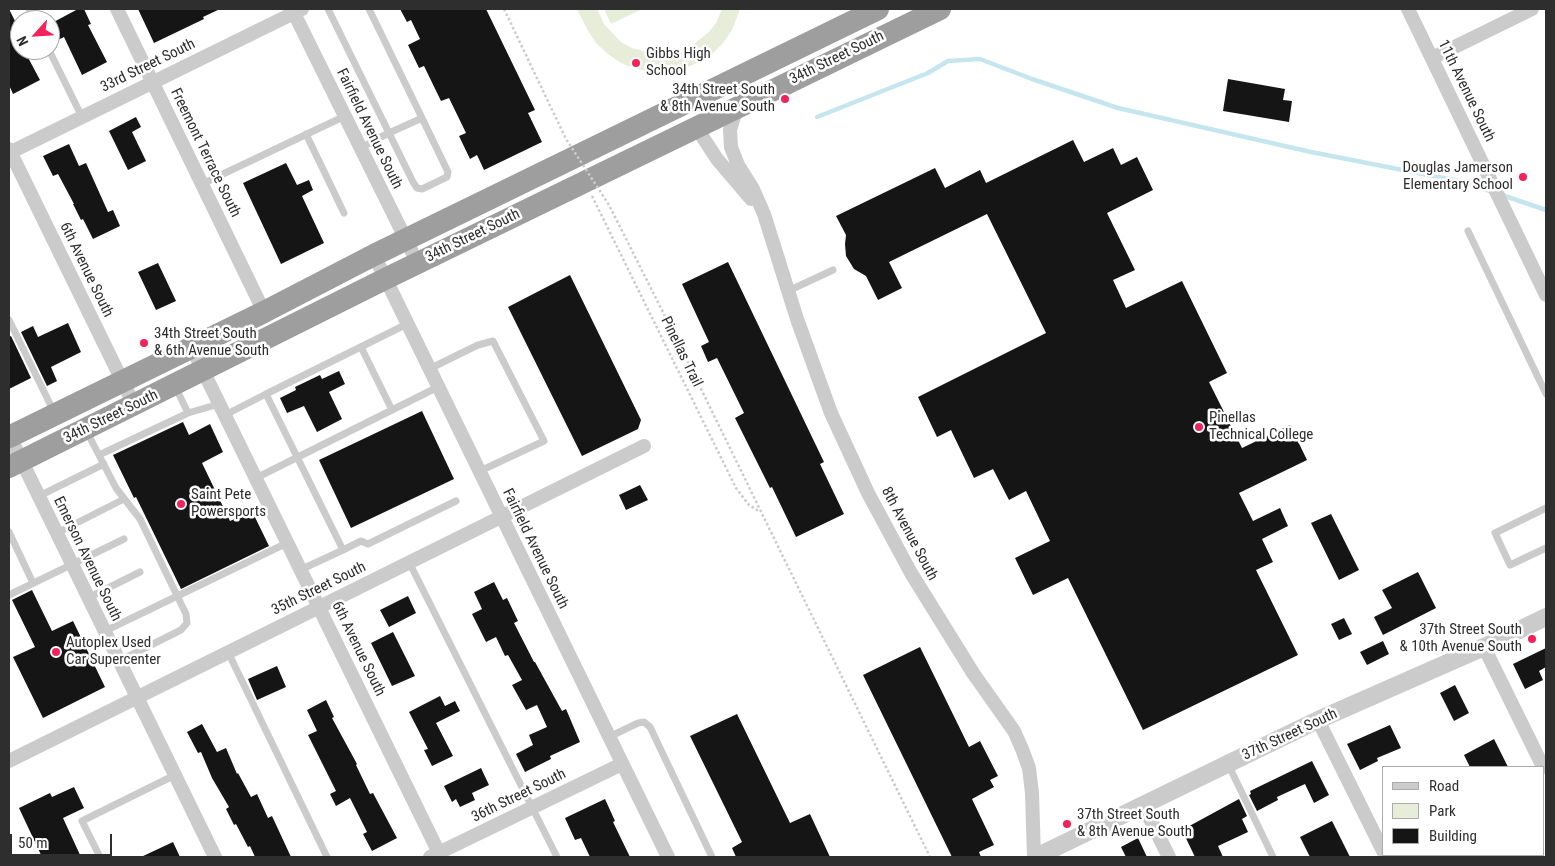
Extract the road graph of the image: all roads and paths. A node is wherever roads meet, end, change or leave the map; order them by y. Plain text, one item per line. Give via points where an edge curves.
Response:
1 (117, 9) edge
2 (328, 9) edge
3 (369, 9) edge
4 (504, 9) edge
5 (878, 9) edge
6 (940, 9) edge
7 (1408, 9) edge
8 (1532, 9) edge
9 (296, 10) edge
10 (1432, 58) junction
11 (54, 60) edge
12 (737, 76) junction
13 (152, 82) junction
14 (737, 107) junction
15 (345, 116) junction
16 (82, 117) junction
17 (422, 118) junction
18 (696, 127) junction
19 (306, 134) junction
20 (389, 134) junction
21 (360, 148) junction
22 (9, 151) edge
23 (202, 184) junction
24 (590, 193) dead end
25 (344, 212) dead end
26 (764, 214) junction
27 (1468, 231) dead end
28 (406, 239) junction
29 (374, 255) junction
30 (418, 264) junction
31 (833, 270) dead end
32 (386, 279) junction
33 (788, 291) junction
34 (1546, 295) edge
35 (264, 312) junction
36 (9, 320) edge
37 (407, 324) junction
38 (362, 346) junction
39 (192, 348) junction
40 (429, 369) junction
41 (203, 371) junction
42 (123, 382) junction
43 (175, 385) junction
44 (438, 387) junction
45 (266, 394) junction
46 (1546, 394) edge
47 (134, 405) junction
48 (222, 409) junction
49 (392, 410) junction
50 (188, 413) junction
51 (56, 414) junction
52 (85, 429) junction
53 (9, 437) edge
54 (644, 446) dead end
55 (99, 456) junction
56 (298, 457) junction
57 (15, 464) edge
58 (104, 464) junction
59 (480, 471) junction
60 (256, 478) junction
61 (39, 496) junction
62 (124, 499) junction
63 (456, 501) dead end
64 (1546, 508) edge
65 (762, 514) junction
66 (502, 517) junction
67 (9, 532) edge
68 (56, 533) junction
69 (124, 539) dead end
70 (287, 543) junction
71 (1546, 548) edge
72 (343, 550) junction
73 (409, 562) junction
74 (72, 564) junction
75 (300, 570) junction
76 (140, 572) dead end
77 (33, 583) junction
78 (9, 595) edge
79 (178, 596) junction
80 (88, 598) junction
81 (319, 607) junction
82 (1546, 618) edge
83 (104, 631) junction
84 (1484, 647) junction
85 (228, 652) junction
86 (119, 661) junction
87 (137, 698) junction
88 (1318, 720) junction
89 (609, 736) junction
90 (9, 761) edge
91 (622, 764) junction
92 (1228, 764) junction
93 (1542, 766) edge
94 (175, 775) junction
95 (1143, 805) junction
96 (533, 808) junction
97 (1382, 849) edge
98 (437, 856) edge
99 (100, 857) edge
100 (215, 857) edge
101 (327, 857) edge
102 (557, 857) edge
103 (668, 857) edge
104 (712, 857) edge
105 (930, 857) edge
106 (1035, 857) edge
107 (1169, 857) edge
108 (1273, 857) edge

1 - 13 street, Freemont Terrace South
2 - 20 lane
3 - 17 lane
4 - 65 path, bridge via 566,139 609,205
5 - 12 highway, 34th Street South
6 - 14 highway, 34th Street South
7 - 10 street, 11th Avenue South
8 - 10 street
9 - 13 street, 33rd Street South
9 - 15 street, Fairfield Avenue South
10 - 34 street, 11th Avenue South
11 - 16 lane
12 - 18 highway
12 - 28 highway, 34th Street South
13 - 16 street, 33rd Street South
13 - 23 street, Freemont Terrace South
14 - 18 highway, 34th Street South
14 - 26 street, 8th Avenue South via 730,130 731,147
15 - 19 lane
15 - 21 street, Fairfield Avenue South
16 - 22 street, 33rd Street South
17 - 20 lane
17 - 20 lane via 448,172 443,180 417,188
18 - 26 street, 8th Avenue South via 717,159
18 - 30 highway, 34th Street South
19 - 23 lane
19 - 25 lane
20 - 21 lane
21 - 28 street, Fairfield Avenue South
22 - 42 street, 6th Avenue South
23 - 35 street, Freemont Terrace South
24 - 65 path, Pinellas Trail via 736,488 749,505
26 - 33 street, 8th Avenue South
27 - 46 lane
28 - 29 highway, 34th Street South
28 - 30 street, Fairfield Avenue South
29 - 32 street, Fairfield Avenue South
29 - 35 highway, 34th Street South
30 - 32 highway, 34th Street South
31 - 33 lane
32 - 37 street, Fairfield Avenue South
32 - 41 highway, 34th Street South
33 - 106 street, 8th Avenue South via 831,413 868,493 935,614 1014,731 1022,749 1032,793
35 - 39 highway, 34th Street South
36 - 51 lane
37 - 38 lane
37 - 40 street, Fairfield Avenue South
38 - 45 lane
38 - 49 lane
39 - 41 street, 6th Avenue South
39 - 42 highway, 34th Street South
40 - 44 street, Fairfield Avenue South
40 - 59 lane via 493,341 544,441
41 - 43 highway, 34th Street South
41 - 48 street, 6th Avenue South
42 - 47 street, 6th Avenue South
42 - 51 highway, 34th Street South
43 - 47 highway, 34th Street South
43 - 50 lane
44 - 49 lane
44 - 59 street, Fairfield Avenue South
45 - 48 lane
45 - 56 lane
47 - 52 highway, 34th Street South
48 - 50 lane
48 - 60 street, 6th Avenue South
49 - 56 lane
50 - 55 lane
51 - 53 highway, 34th Street South
52 - 55 lane
52 - 57 highway, 34th Street South
53 - 57 street, Emerson Avenue South
54 - 66 street, 35th Street South
55 - 58 lane
56 - 60 lane
56 - 72 lane
57 - 61 street, Emerson Avenue South
58 - 61 lane
58 - 62 lane
59 - 66 street, Fairfield Avenue South
60 - 70 street, 6th Avenue South
61 - 68 street, Emerson Avenue South
62 - 68 lane
62 - 79 lane via 140,519
63 - 72 lane via 368,544 361,541
64 - 71 lane via 1495,533 1510,565
65 - 105 path
66 - 73 street, 35th Street South
66 - 89 street, Fairfield Avenue South
67 - 77 lane
68 - 74 street, Emerson Avenue South
69 - 74 lane
70 - 75 street, 6th Avenue South
70 - 79 lane
72 - 75 lane
73 - 81 street, 35th Street South
73 - 96 lane
74 - 77 lane
74 - 80 street, Emerson Avenue South
75 - 81 street, 6th Avenue South
76 - 80 lane
77 - 78 lane
79 - 83 lane
79 - 86 lane via 187,623 181,630
80 - 83 street, Emerson Avenue South
81 - 85 street, 35th Street South
81 - 98 street, 6th Avenue South
82 - 84 street, 37th Street South
83 - 86 street, Emerson Avenue South
84 - 88 street, 37th Street South
84 - 93 street
85 - 87 street, 35th Street South
85 - 101 lane
86 - 87 street, Emerson Avenue South
87 - 90 street, 35th Street South
87 - 94 street, Emerson Avenue South
88 - 92 street, 37th Street South
88 - 97 street
89 - 91 street, Fairfield Avenue South
89 - 104 lane via 638,722 650,727
91 - 96 street, 36th Street South
91 - 103 street, Fairfield Avenue South
92 - 95 street, 37th Street South
92 - 108 lane
94 - 99 lane via 82,821
94 - 100 street, Emerson Avenue South
95 - 106 street, 37th Street South via 1060,849
95 - 107 street
96 - 98 street, 36th Street South
96 - 102 lane

